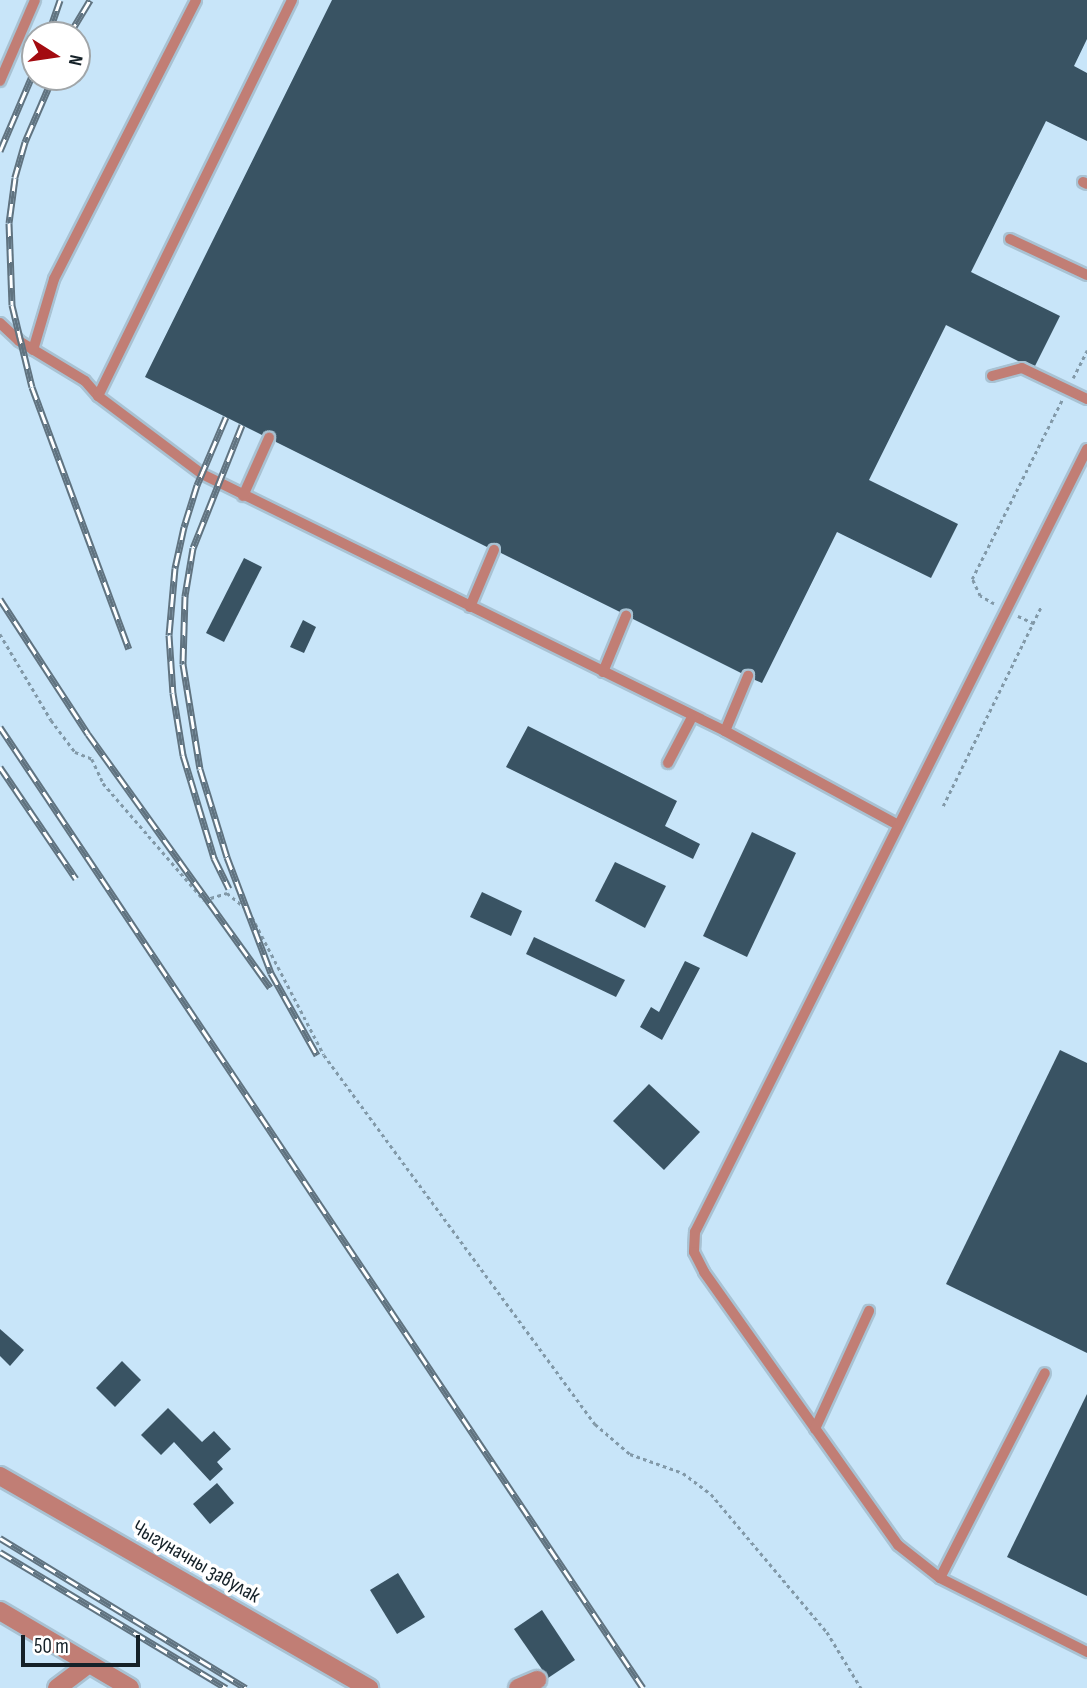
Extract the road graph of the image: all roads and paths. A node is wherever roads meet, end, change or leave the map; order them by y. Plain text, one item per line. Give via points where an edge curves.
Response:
1 (35, 0) edge
2 (196, 0) edge
3 (292, 0) edge
4 (0, 81) edge
5 (1010, 239) dead end
6 (1087, 275) edge
7 (0, 323) edge
8 (33, 349) junction
9 (1087, 350) edge
10 (992, 376) dead end
11 (1067, 390) junction
12 (98, 396) junction
13 (1087, 399) edge
14 (269, 438) dead end
15 (1087, 449) edge
16 (243, 496) junction
17 (494, 550) dead end
18 (470, 607) junction
19 (1041, 607) dead end
20 (1008, 611) junction
21 (626, 616) dead end
22 (1033, 623) junction
23 (0, 634) edge
24 (603, 672) junction
25 (748, 677) dead end
26 (692, 717) junction
27 (726, 731) junction
28 (668, 764) dead end
29 (943, 806) dead end
30 (898, 825) junction
31 (869, 1311) dead end
32 (1045, 1373) dead end
33 (815, 1429) junction
34 (0, 1476) edge
35 (940, 1578) junction
36 (0, 1611) edge
37 (1087, 1652) edge
38 (89, 1664) junction
39 (537, 1680) dead end
40 (57, 1688) edge
41 (130, 1688) edge
42 (369, 1688) edge
43 (518, 1688) edge
44 (861, 1688) edge

1 - 4 lane
2 - 8 lane via 54,279
3 - 12 lane
5 - 6 lane
7 - 8 lane
8 - 12 lane via 85,381
9 - 11 path
10 - 11 lane via 1022,368
11 - 13 lane
11 - 20 path via 972,579 981,596
12 - 16 lane via 202,474
14 - 16 lane
15 - 20 lane
16 - 18 lane
17 - 18 lane
18 - 24 lane
19 - 22 path
20 - 22 path
20 - 30 lane
21 - 24 lane
22 - 29 path
23 - 44 path via 75,752 92,759 103,783 204,900 226,893 249,911 324,1055 595,1424 630,1454 683,1473 711,1494 827,1632
24 - 26 lane
25 - 27 lane
26 - 27 lane
26 - 28 lane
27 - 30 lane
30 - 33 lane via 695,1232 695,1252 704,1272
31 - 33 lane
32 - 35 lane
33 - 35 lane via 898,1545
34 - 42 street, Чыгуначны завулак
35 - 37 lane
36 - 38 street
38 - 40 street
38 - 41 street
39 - 43 street

